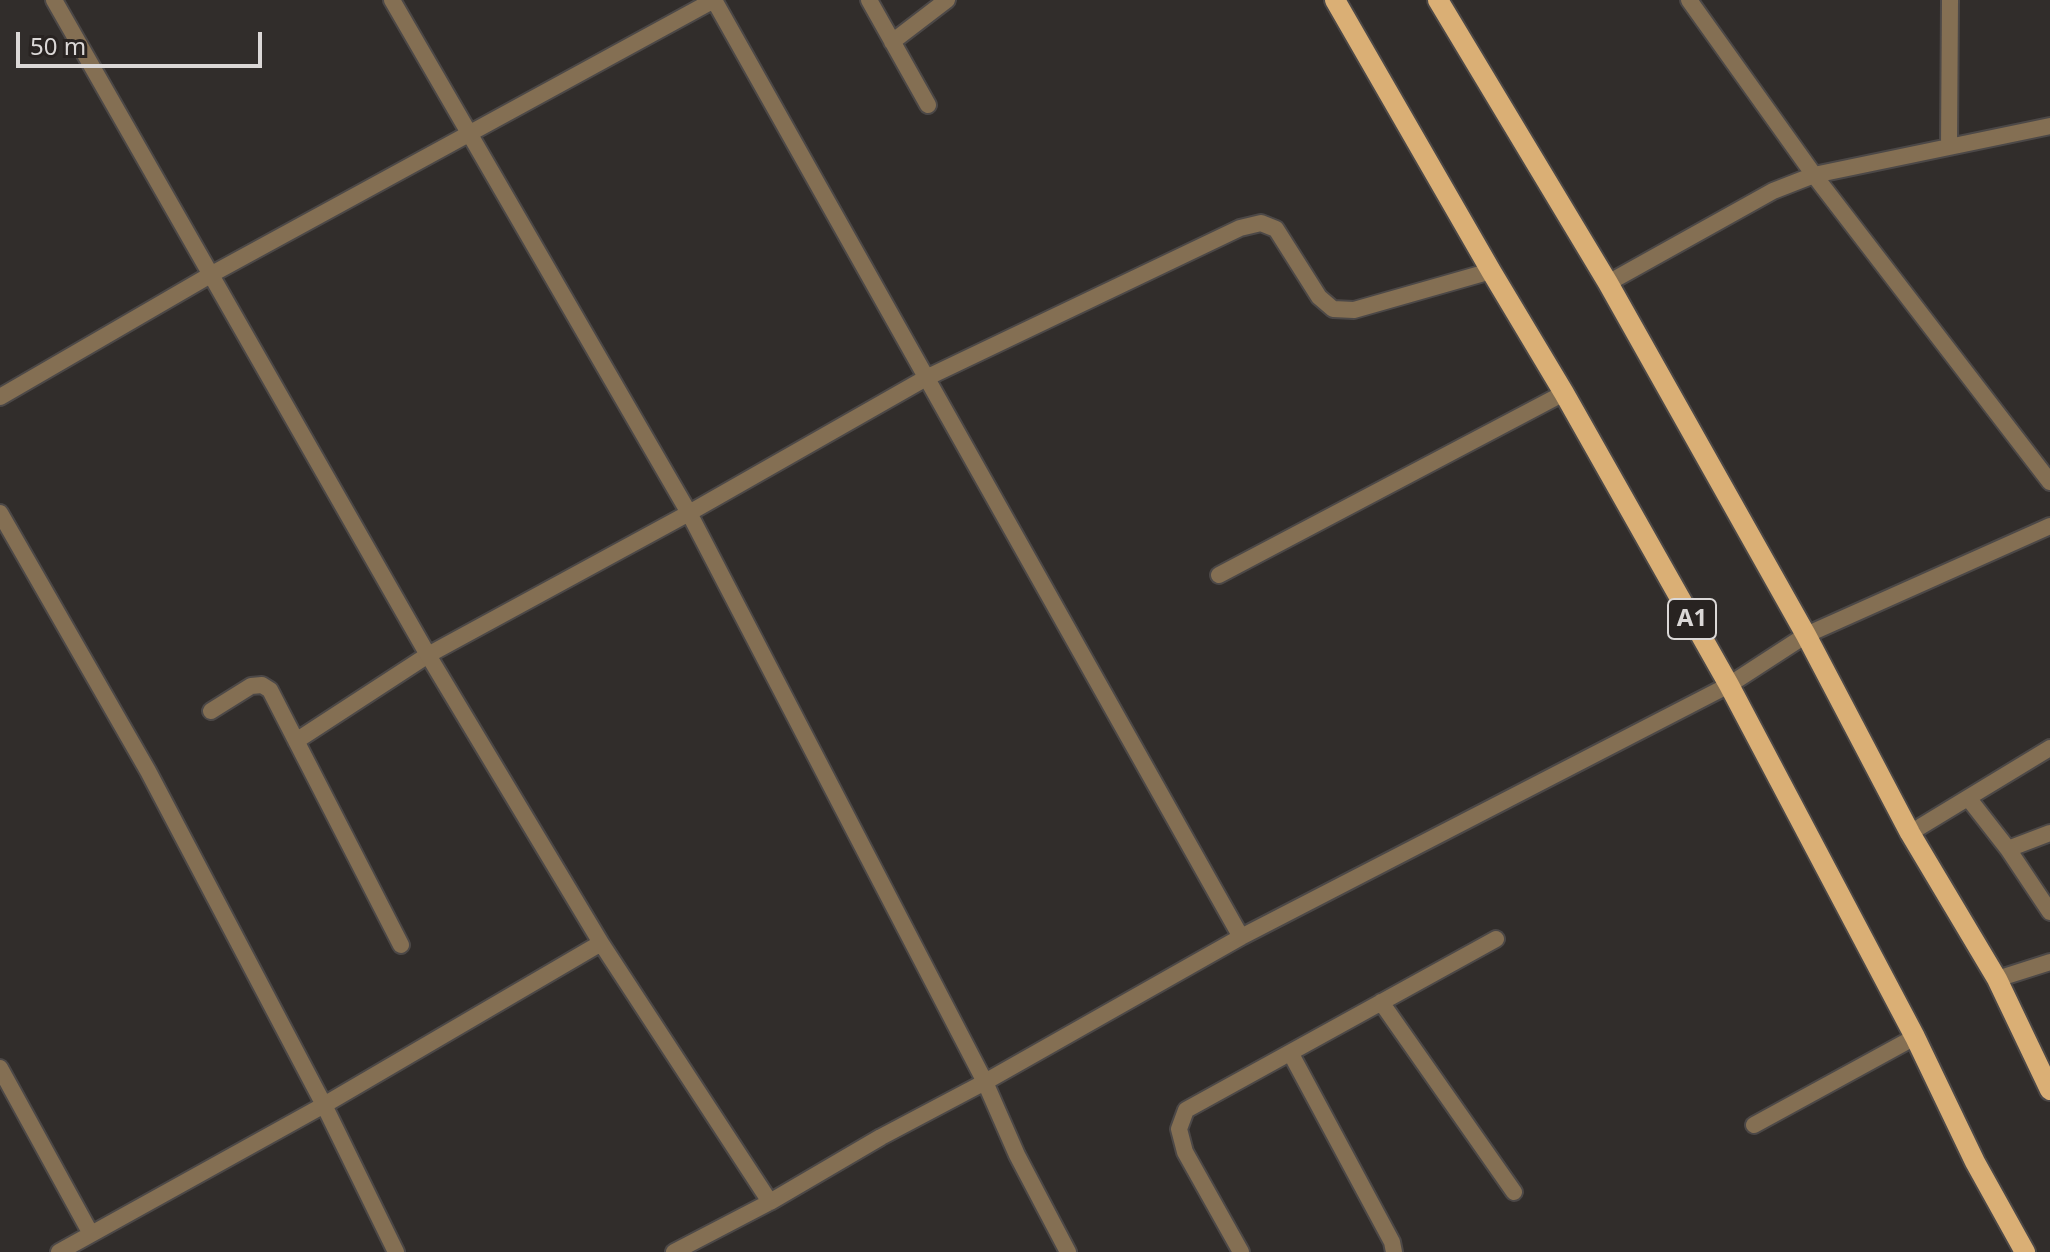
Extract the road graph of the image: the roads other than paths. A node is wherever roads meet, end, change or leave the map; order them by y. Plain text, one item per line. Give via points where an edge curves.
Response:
1 (54, 0) edge
2 (392, 0) edge
3 (714, 0) edge
4 (869, 0) edge
5 (947, 0) edge
6 (1335, 0) edge
7 (1438, 0) edge
8 (1689, 0) edge
9 (1950, 0) edge
10 (892, 42) junction
11 (928, 105) dead end
12 (2050, 126) edge
13 (469, 133) junction
14 (1949, 147) junction
15 (1814, 175) junction
16 (1491, 271) junction
17 (212, 274) junction
18 (1608, 283) junction
19 (926, 378) junction
20 (1564, 393) junction
21 (0, 397) edge
22 (2050, 482) edge
23 (0, 513) edge
24 (689, 513) junction
25 (2050, 526) edge
26 (1219, 575) dead end
27 (1806, 635) junction
28 (428, 655) junction
29 (1729, 685) junction
30 (211, 711) dead end
31 (296, 741) junction
32 (2050, 748) edge
33 (1969, 799) junction
34 (1910, 833) junction
35 (2050, 833) edge
36 (2008, 849) junction
37 (2050, 912) edge
38 (1241, 937) junction
39 (1496, 939) dead end
40 (601, 943) junction
41 (401, 945) dead end
42 (2050, 962) edge
43 (1997, 979) junction
44 (1381, 1002) junction
45 (1915, 1037) junction
46 (1291, 1054) junction
47 (0, 1068) edge
48 (985, 1082) junction
49 (2050, 1090) edge
50 (324, 1105) junction
51 (1754, 1125) dead end
52 (1514, 1192) dead end
53 (770, 1202) junction
54 (91, 1234) junction
55 (59, 1252) edge
56 (396, 1252) edge
57 (674, 1252) edge
58 (1068, 1252) edge
59 (1241, 1252) edge
60 (1394, 1252) edge
61 (2025, 1252) edge

1 - 17 street
2 - 13 street
3 - 13 street
3 - 19 street
4 - 10 street
5 - 10 street
6 - 16 main road, A1
7 - 18 main road
8 - 15 street
9 - 14 street
10 - 11 street
12 - 14 street
13 - 17 street
13 - 24 street
14 - 15 street
15 - 18 street via 1773,191
15 - 22 street
16 - 19 street via 1354,310 1333,309 1319,297 1276,229 1261,223 1240,228
16 - 20 main road, A1
17 - 21 street
17 - 28 street
18 - 27 main road
19 - 24 street
19 - 38 street
20 - 26 street
20 - 29 main road, A1
23 - 50 street via 148,771
24 - 28 street
24 - 48 street
25 - 27 street
27 - 29 street
27 - 34 main road
28 - 31 street
28 - 40 street
29 - 38 street
29 - 45 main road, A1
30 - 31 street via 251,686 262,685 270,690
31 - 41 street
32 - 33 street
33 - 34 street
33 - 36 street
34 - 43 main road
35 - 36 street
36 - 37 street
38 - 48 street
39 - 44 street
40 - 50 street
40 - 53 street
42 - 43 street
43 - 49 main road
44 - 46 street
44 - 52 street
45 - 51 street
45 - 61 main road, A1
46 - 59 street via 1186,1110 1179,1129 1185,1152
46 - 60 street
47 - 54 street
48 - 53 street
48 - 58 street
50 - 54 street
50 - 56 street
53 - 57 street
54 - 55 street

